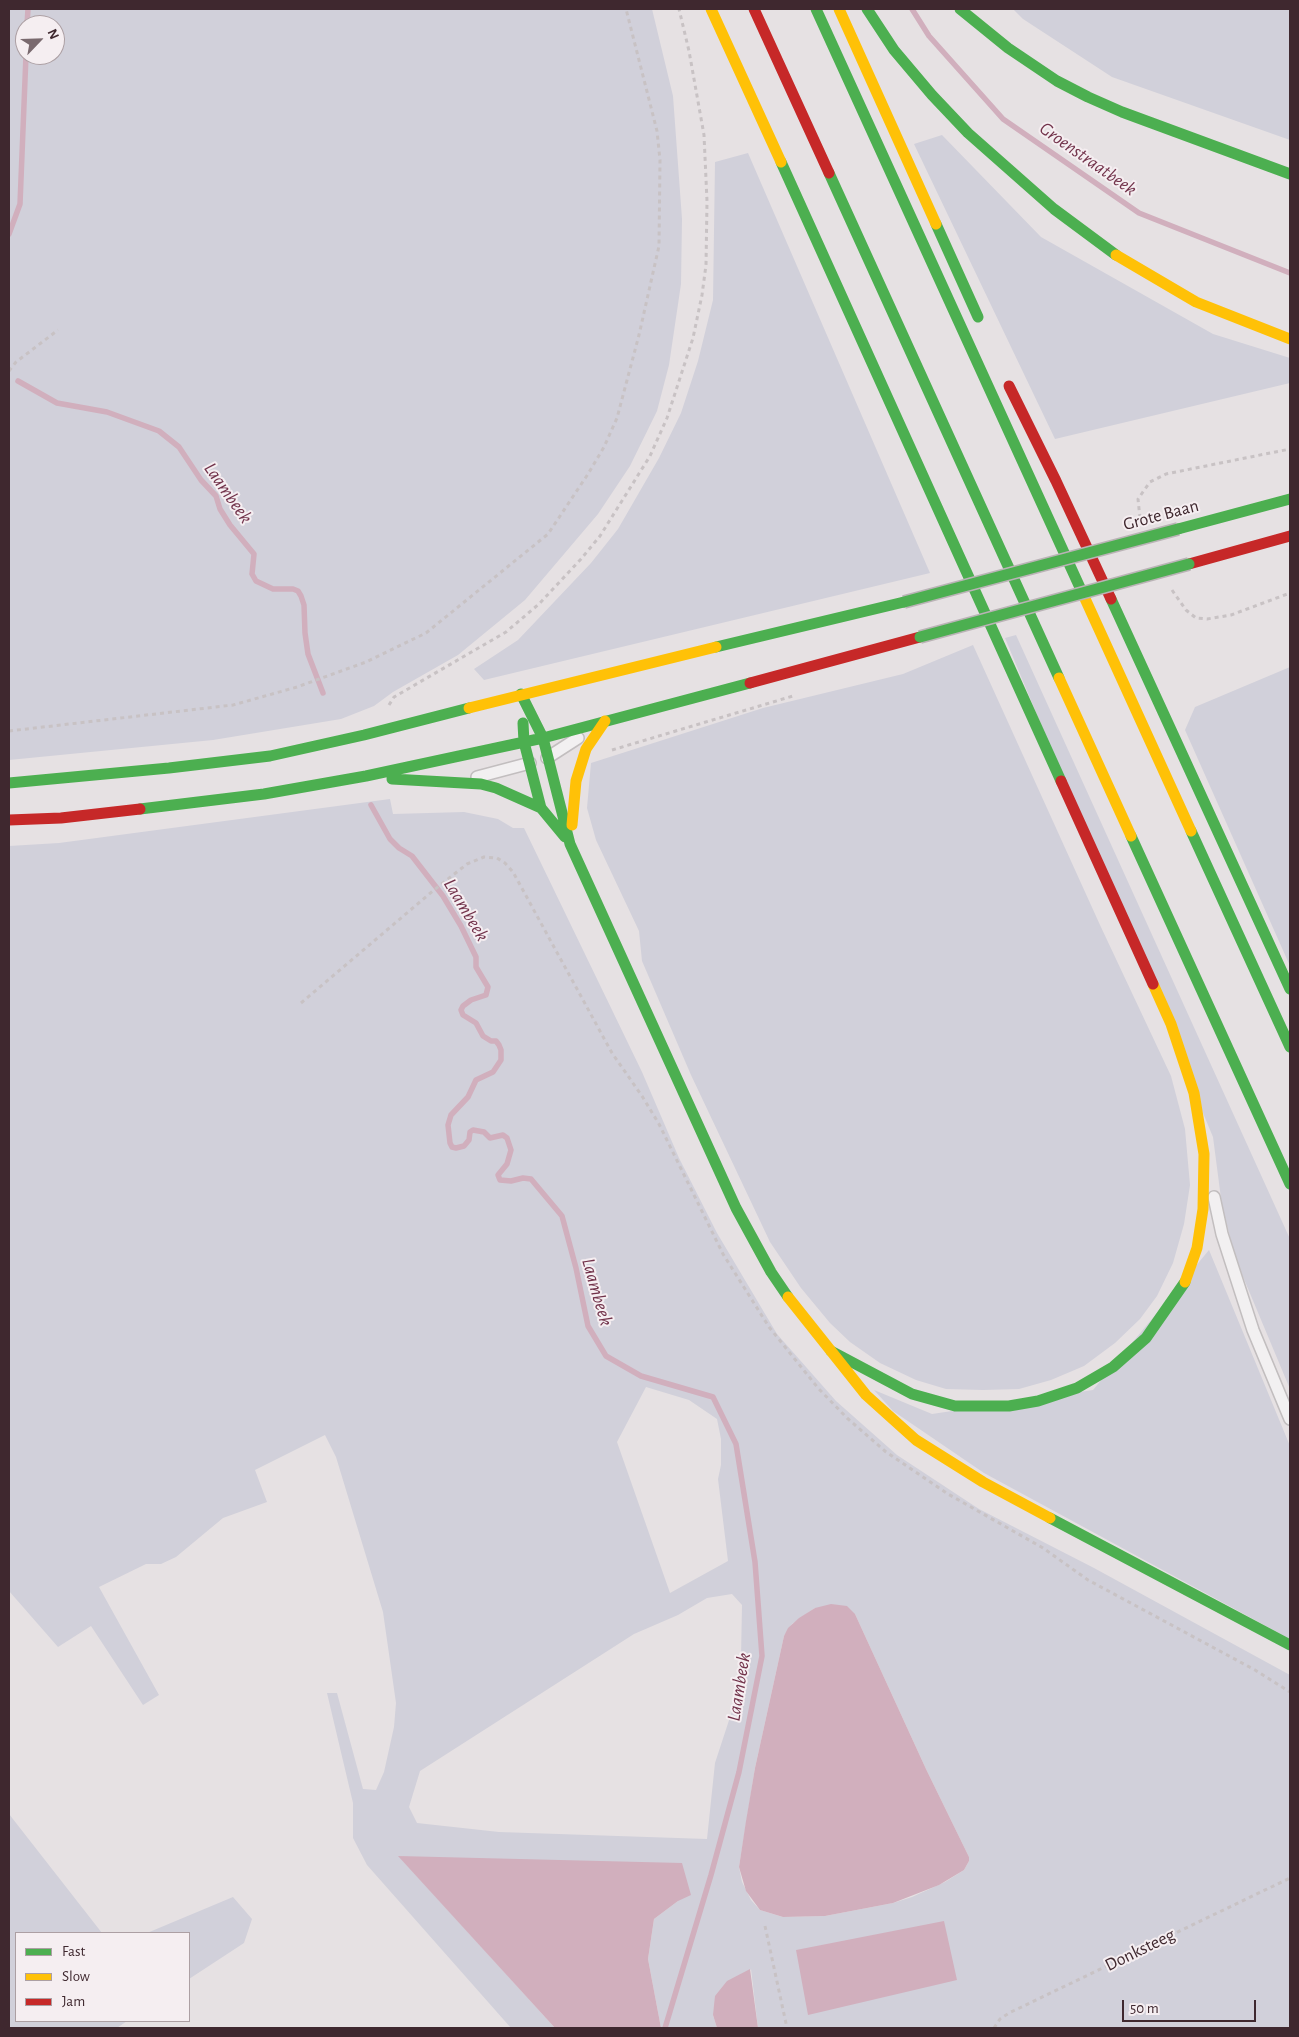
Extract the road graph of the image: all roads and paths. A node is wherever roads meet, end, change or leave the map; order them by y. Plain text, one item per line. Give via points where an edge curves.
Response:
1 (626, 9) edge
2 (679, 9) edge
3 (711, 9) edge
4 (754, 9) edge
5 (816, 9) edge
6 (839, 9) edge
7 (867, 9) edge
8 (960, 9) edge
9 (1290, 174) edge
10 (981, 324) dead end
11 (58, 330) dead end
12 (1290, 338) edge
13 (9, 371) edge
14 (1005, 379) dead end
15 (1290, 499) edge
16 (1290, 536) edge
17 (521, 694) junction
18 (605, 721) junction
19 (385, 730) junction
20 (9, 731) edge
21 (544, 738) junction
22 (524, 742) junction
23 (548, 758) junction
24 (529, 764) junction
25 (366, 776) junction
26 (9, 783) edge
27 (453, 783) junction
28 (541, 808) junction
29 (9, 820) edge
30 (570, 844) junction
31 (438, 886) dead end
32 (1290, 989) edge
33 (301, 1003) dead end
34 (1290, 1046) edge
35 (1204, 1154) junction
36 (1290, 1184) edge
37 (831, 1351) junction
38 (1290, 1419) edge
39 (1290, 1645) edge
40 (1241, 1662) dead end
41 (1290, 1692) edge
42 (1290, 1878) edge
43 (765, 1926) dead end
44 (787, 2028) edge
45 (994, 2028) edge

1 - 20 path via 657,131 659,246 617,418 588,474 548,534 426,633 373,659 269,696 228,706
2 - 19 path via 704,135 706,257 693,338 667,418 637,480 581,560 539,604 506,632 394,697
3 - 35 main road via 1171,1024 1194,1093
4 - 36 main road
5 - 34 main road
6 - 10 main road
7 - 12 main road via 894,50 932,95 968,133 1054,209 1113,254 1196,302
8 - 9 main road via 1057,81 1122,112
11 - 13 path
14 - 32 main road via 1056,481
15 - 17 main road, Grote Baan, bridge via 904,602
16 - 18 main road, bridge
17 - 19 main road, Grote Baan
17 - 21 main road
17 - 22 main road
18 - 21 main road
18 - 23 lane
18 - 30 main road via 586,749 576,781
19 - 26 main road, Grote Baan via 270,756
21 - 22 main road
21 - 23 main road
22 - 24 main road
22 - 25 main road
23 - 24 lane
23 - 30 main road
24 - 27 lane
24 - 28 main road
25 - 27 main road
25 - 29 main road via 264,794 61,818
27 - 28 main road via 496,788
28 - 30 main road
30 - 37 main road via 736,1208 772,1272 800,1314
31 - 33 path
35 - 37 main road via 1203,1209 1197,1248 1184,1283 1146,1338 1113,1367 1077,1388 1038,1401 1009,1406 955,1406 912,1394
35 - 38 lane via 1222,1234 1253,1330
37 - 39 main road via 866,1395 916,1440 983,1482
40 - 41 path
42 - 45 path, Donksteeg via 1009,2013
43 - 44 path

